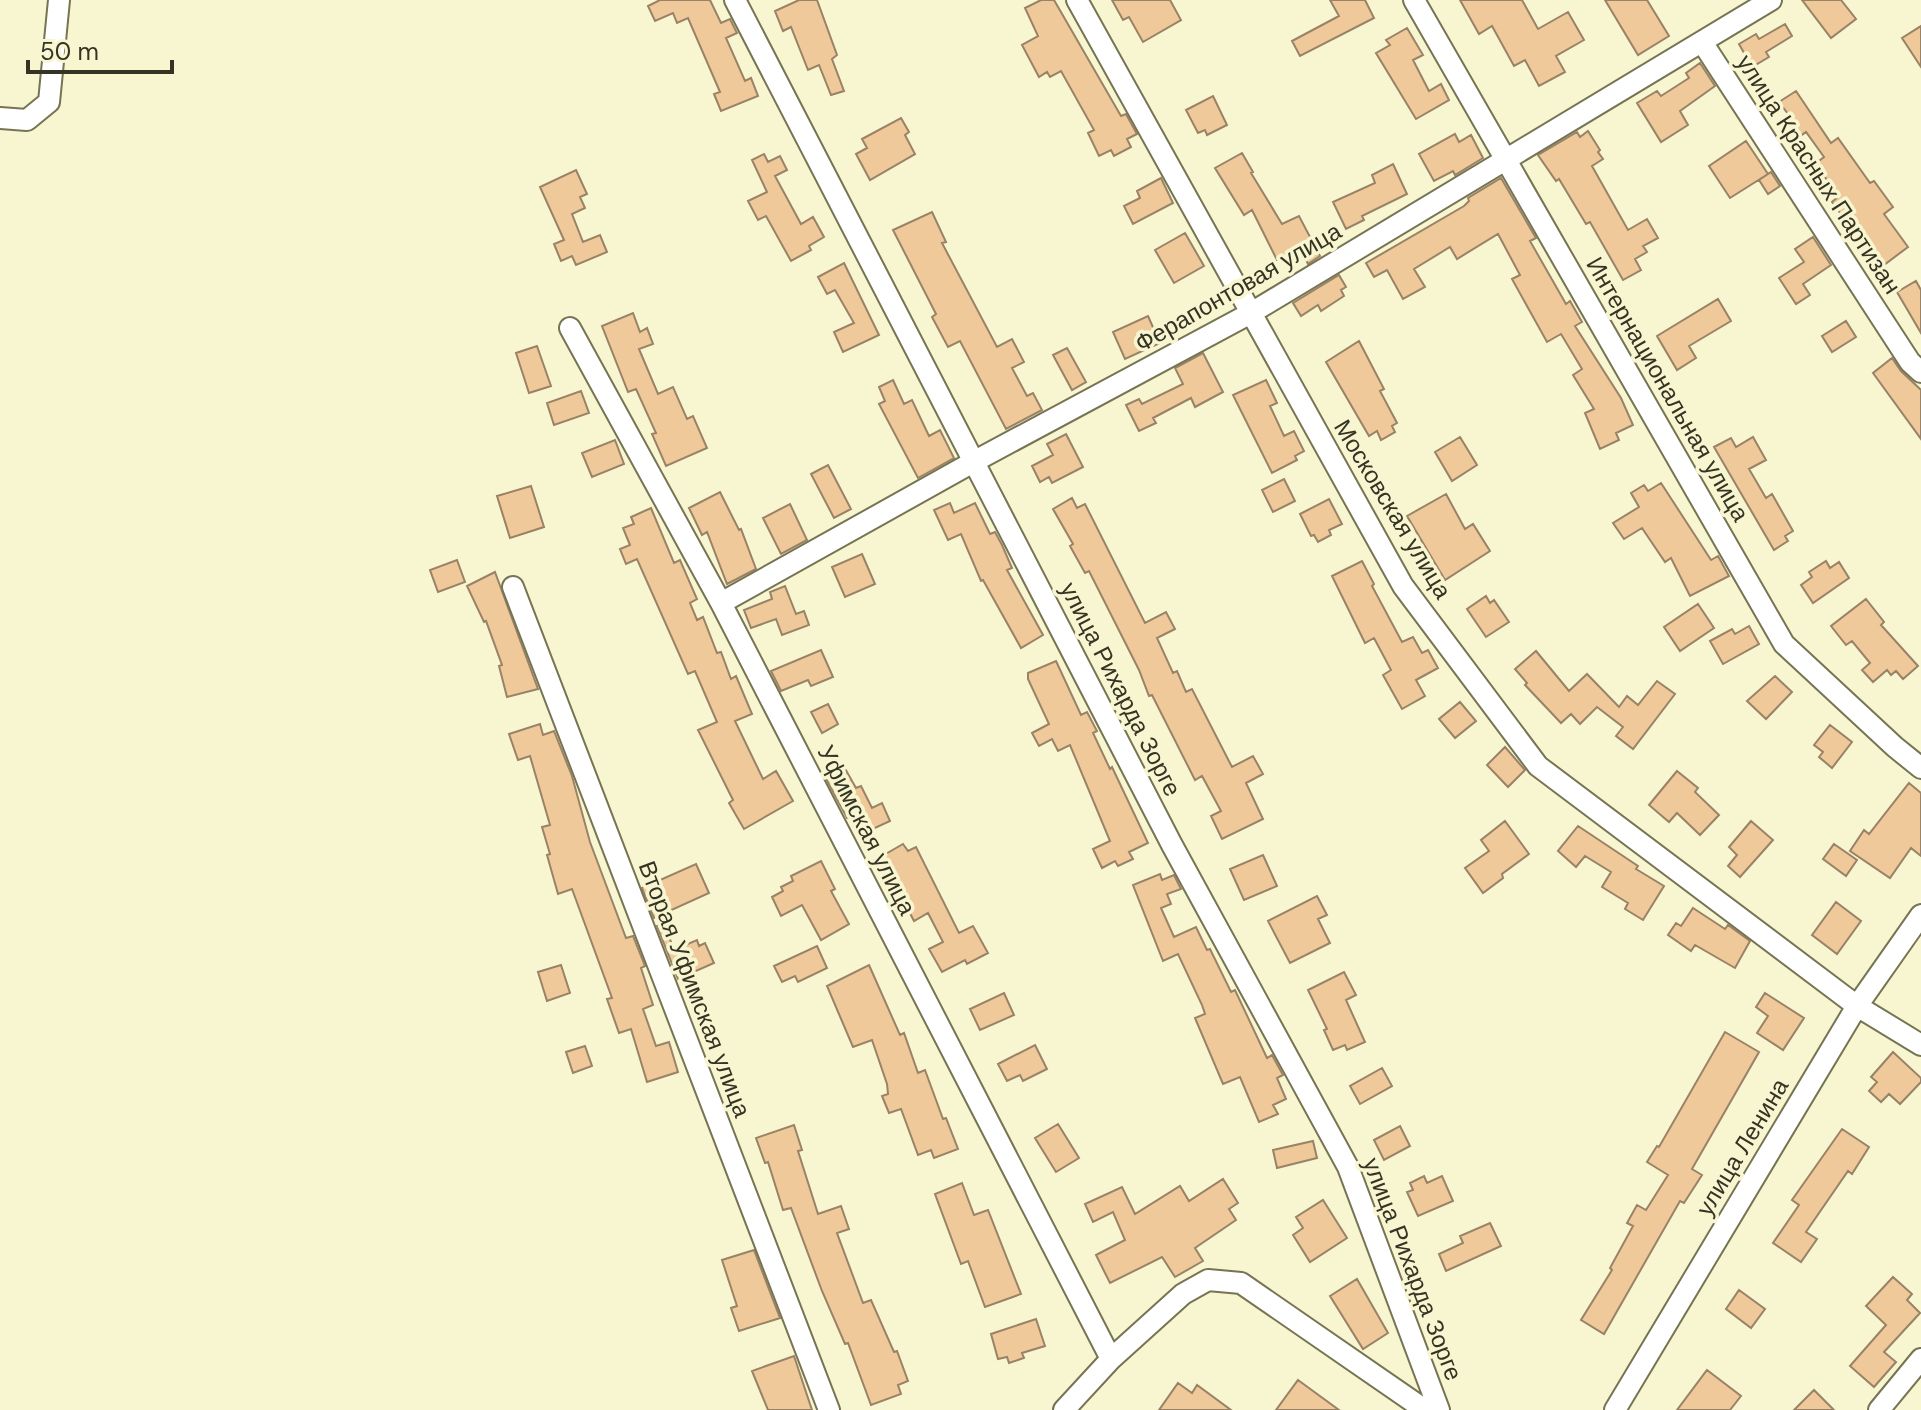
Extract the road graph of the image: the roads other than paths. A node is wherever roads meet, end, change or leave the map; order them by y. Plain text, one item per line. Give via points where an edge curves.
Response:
1 (59, 0) edge
2 (735, 0) edge
3 (1077, 0) edge
4 (1414, 0) edge
5 (1771, 0) edge
6 (1702, 42) junction
7 (0, 118) edge
8 (1506, 160) junction
9 (1251, 313) junction
10 (570, 328) dead end
11 (1921, 372) edge
12 (975, 461) junction
13 (513, 587) dead end
14 (721, 603) junction
15 (1921, 768) edge
16 (1921, 915) edge
17 (1857, 1006) junction
18 (1921, 1045) edge
19 (1111, 1359) junction
20 (1921, 1359) edge
21 (829, 1410) edge
22 (1064, 1410) edge
23 (1425, 1410) edge
24 (1439, 1410) edge
25 (1615, 1410) edge
26 (1879, 1410) edge

1 - 7 street via 49,102 27,120
2 - 12 street, улица Рихарда Зорге
3 - 9 street, Московская улица
4 - 8 street, Интернациональная улица
5 - 6 street, Ферапонтовая улица
6 - 8 street, Ферапонтовая улица
6 - 11 street, улица Красных Партизан
8 - 9 street, Ферапонтовая улица
8 - 15 street, Интернациональная улица via 1784,644
9 - 12 street, Ферапонтовая улица
9 - 17 street, Московская улица via 1403,586 1538,766
10 - 14 street, Уфимская улица
12 - 14 street, Ферапонтовая улица
12 - 24 street, улица Рихарда Зорге via 1172,845 1348,1167
13 - 21 street, Вторая Уфимская улица
14 - 19 street, Уфимская улица
16 - 17 street, улица Ленина
17 - 18 street, Московская улица
17 - 25 street, улица Ленина
19 - 22 street
19 - 23 street via 1183,1294 1208,1280 1241,1283
20 - 26 street

